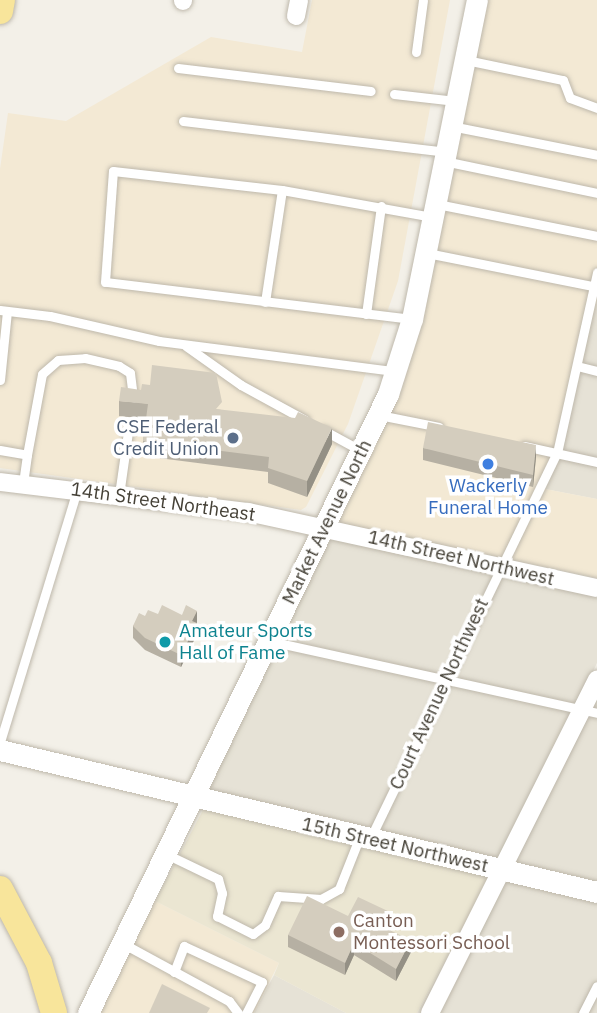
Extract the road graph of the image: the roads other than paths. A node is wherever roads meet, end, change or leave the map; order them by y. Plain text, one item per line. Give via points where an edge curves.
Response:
1 (2, 0) edge
2 (423, 0) edge
3 (477, 0) edge
4 (0, 11) edge
5 (416, 52) dead end
6 (464, 60) junction
7 (178, 68) dead end
8 (371, 91) dead end
9 (394, 94) dead end
10 (456, 101) junction
11 (597, 108) edge
12 (183, 121) dead end
13 (451, 126) junction
14 (597, 155) edge
15 (445, 157) junction
16 (282, 190) junction
17 (597, 193) edge
18 (381, 206) junction
19 (434, 211) junction
20 (597, 236) edge
21 (425, 252) junction
22 (597, 271) edge
23 (595, 287) edge
24 (265, 302) junction
25 (4, 311) edge
26 (366, 314) junction
27 (412, 319) junction
28 (183, 344) junction
29 (577, 366) junction
30 (396, 371) junction
31 (597, 371) edge
32 (0, 380) edge
33 (132, 404) edge
34 (379, 415) junction
35 (130, 418) edge
36 (450, 430) edge
37 (510, 444) edge
38 (0, 450) edge
39 (362, 451) junction
40 (557, 453) junction
41 (27, 455) junction
42 (597, 462) edge
43 (0, 482) edge
44 (23, 484) junction
45 (77, 490) junction
46 (119, 495) junction
47 (325, 527) junction
48 (500, 566) junction
49 (597, 588) edge
50 (270, 641) junction
51 (446, 678) junction
52 (597, 679) edge
53 (590, 711) edge
54 (0, 742) edge
55 (0, 750) edge
56 (194, 798) junction
57 (365, 837) junction
58 (166, 854) junction
59 (505, 870) junction
60 (0, 889) edge
61 (597, 892) edge
62 (122, 943) junction
63 (174, 972) junction
64 (597, 986) edge
65 (54, 1013) edge
66 (88, 1013) edge
67 (238, 1013) edge
68 (246, 1013) edge
69 (430, 1013) edge
70 (583, 1013) edge

1 - 4 main road
2 - 5 lane
3 - 6 street, Market Avenue North
6 - 10 street, Market Avenue North
6 - 11 lane via 563,80 570,99
7 - 8 lane
9 - 10 lane
10 - 13 street, Market Avenue North
12 - 15 lane
13 - 14 lane
13 - 15 street, Market Avenue North
15 - 17 lane
15 - 19 street, Market Avenue North
16 - 18 lane
16 - 24 lane
16 - 24 lane via 113,171 105,282
18 - 19 lane
18 - 26 lane
19 - 20 lane
19 - 21 street, Market Avenue North
21 - 23 lane
21 - 27 street, Market Avenue North
22 - 23 lane, Court Avenue Northwest
23 - 29 lane, Court Avenue Northwest
24 - 26 lane
25 - 28 lane
25 - 32 lane
26 - 27 lane
27 - 30 street, Market Avenue North
28 - 30 lane
28 - 39 lane via 242,385
29 - 31 lane
29 - 40 lane, Court Avenue Northwest
30 - 34 street, Market Avenue North
33 - 41 lane via 133,379 119,366 85,358 58,360 42,374
34 - 36 lane
34 - 39 street, Market Avenue North
35 - 46 lane
37 - 40 lane
38 - 41 lane
39 - 47 street, Market Avenue North
40 - 42 lane
40 - 48 lane, Court Avenue Northwest
41 - 44 lane
43 - 44 street, 14th Street Northeast
44 - 45 street, 14th Street Northeast
45 - 46 street, 14th Street Northeast
45 - 54 lane
46 - 47 street, 14th Street Northeast
47 - 48 street, 14th Street Northwest
47 - 50 street, Market Avenue North
48 - 49 street, 14th Street Northwest
48 - 51 lane, Court Avenue Northwest
50 - 51 lane
50 - 56 street, Market Avenue North
51 - 53 lane
51 - 57 lane, Court Avenue Northwest
52 - 53 street
53 - 59 street
55 - 56 street, 15th Street Northwest
56 - 57 street, 15th Street Northwest
56 - 58 street, Market Avenue North
57 - 58 lane, Court Avenue Northwest via 339,889 321,899 278,895 265,925 253,934 217,916 222,894 218,879
57 - 59 street, 15th Street Northwest
58 - 62 street, Market Avenue North
59 - 61 street, 15th Street Northwest
59 - 69 street
60 - 65 main road via 40,963
62 - 63 lane
62 - 66 street, Market Avenue North
63 - 67 lane via 229,1001
63 - 68 lane via 184,946 262,982
64 - 70 lane

